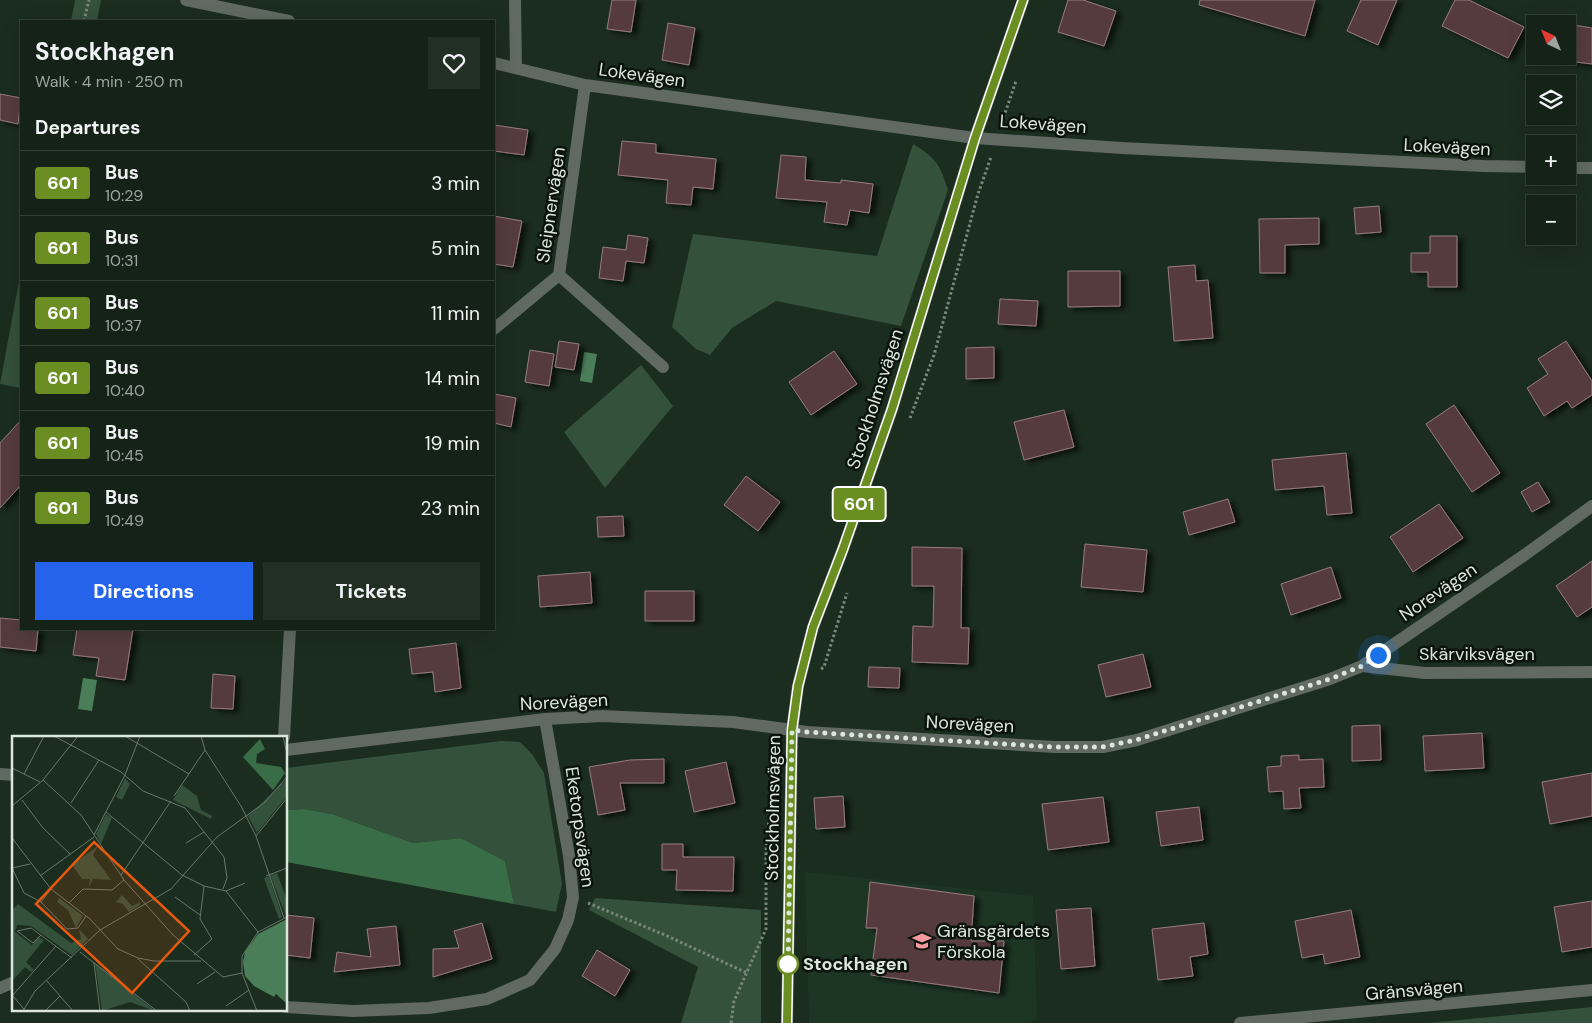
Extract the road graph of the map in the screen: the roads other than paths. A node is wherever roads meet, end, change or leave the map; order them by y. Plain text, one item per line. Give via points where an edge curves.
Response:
1 (186, 0) edge
2 (515, 0) edge
3 (1022, 0) edge
4 (285, 20) edge
5 (495, 63) edge
6 (516, 68) junction
7 (585, 85) junction
8 (975, 138) junction
9 (1526, 167) edge
10 (1576, 168) edge
11 (1592, 168) edge
12 (559, 275) junction
13 (495, 329) edge
14 (662, 367) dead end
15 (1592, 506) edge
16 (290, 630) edge
17 (1362, 666) junction
18 (1592, 672) edge
19 (545, 718) junction
20 (792, 730) junction
21 (284, 736) edge
22 (288, 750) edge
23 (12, 983) edge
24 (0, 988) edge
25 (1592, 990) edge
26 (288, 1007) edge
27 (787, 1023) edge
28 (1240, 1023) edge

1 - 4 street
2 - 6 street
3 - 8 street, Stockholmsvägen
5 - 6 street, Lokevägen
6 - 7 street, Lokevägen
7 - 8 street, Lokevägen
7 - 12 street, Sleipnervägen
8 - 9 street, Lokevägen
8 - 20 street, Stockholmsvägen via 892,409 813,627 798,686
10 - 11 street
12 - 13 street, Sleipnervägen
12 - 14 street
15 - 17 street, Norevägen
16 - 21 street
17 - 18 street, Skärviksvägen via 1425,673
17 - 20 street, Norevägen via 1136,740 1102,747 1054,747
19 - 20 street, Norevägen via 611,716 733,722
19 - 22 street, Norevägen
19 - 26 street, Eketorpsvägen via 573,897 568,920 555,949 530,980 487,999 429,1008 354,1011
20 - 27 street, Stockholmsvägen
23 - 24 street
25 - 28 street, Gränsvägen

